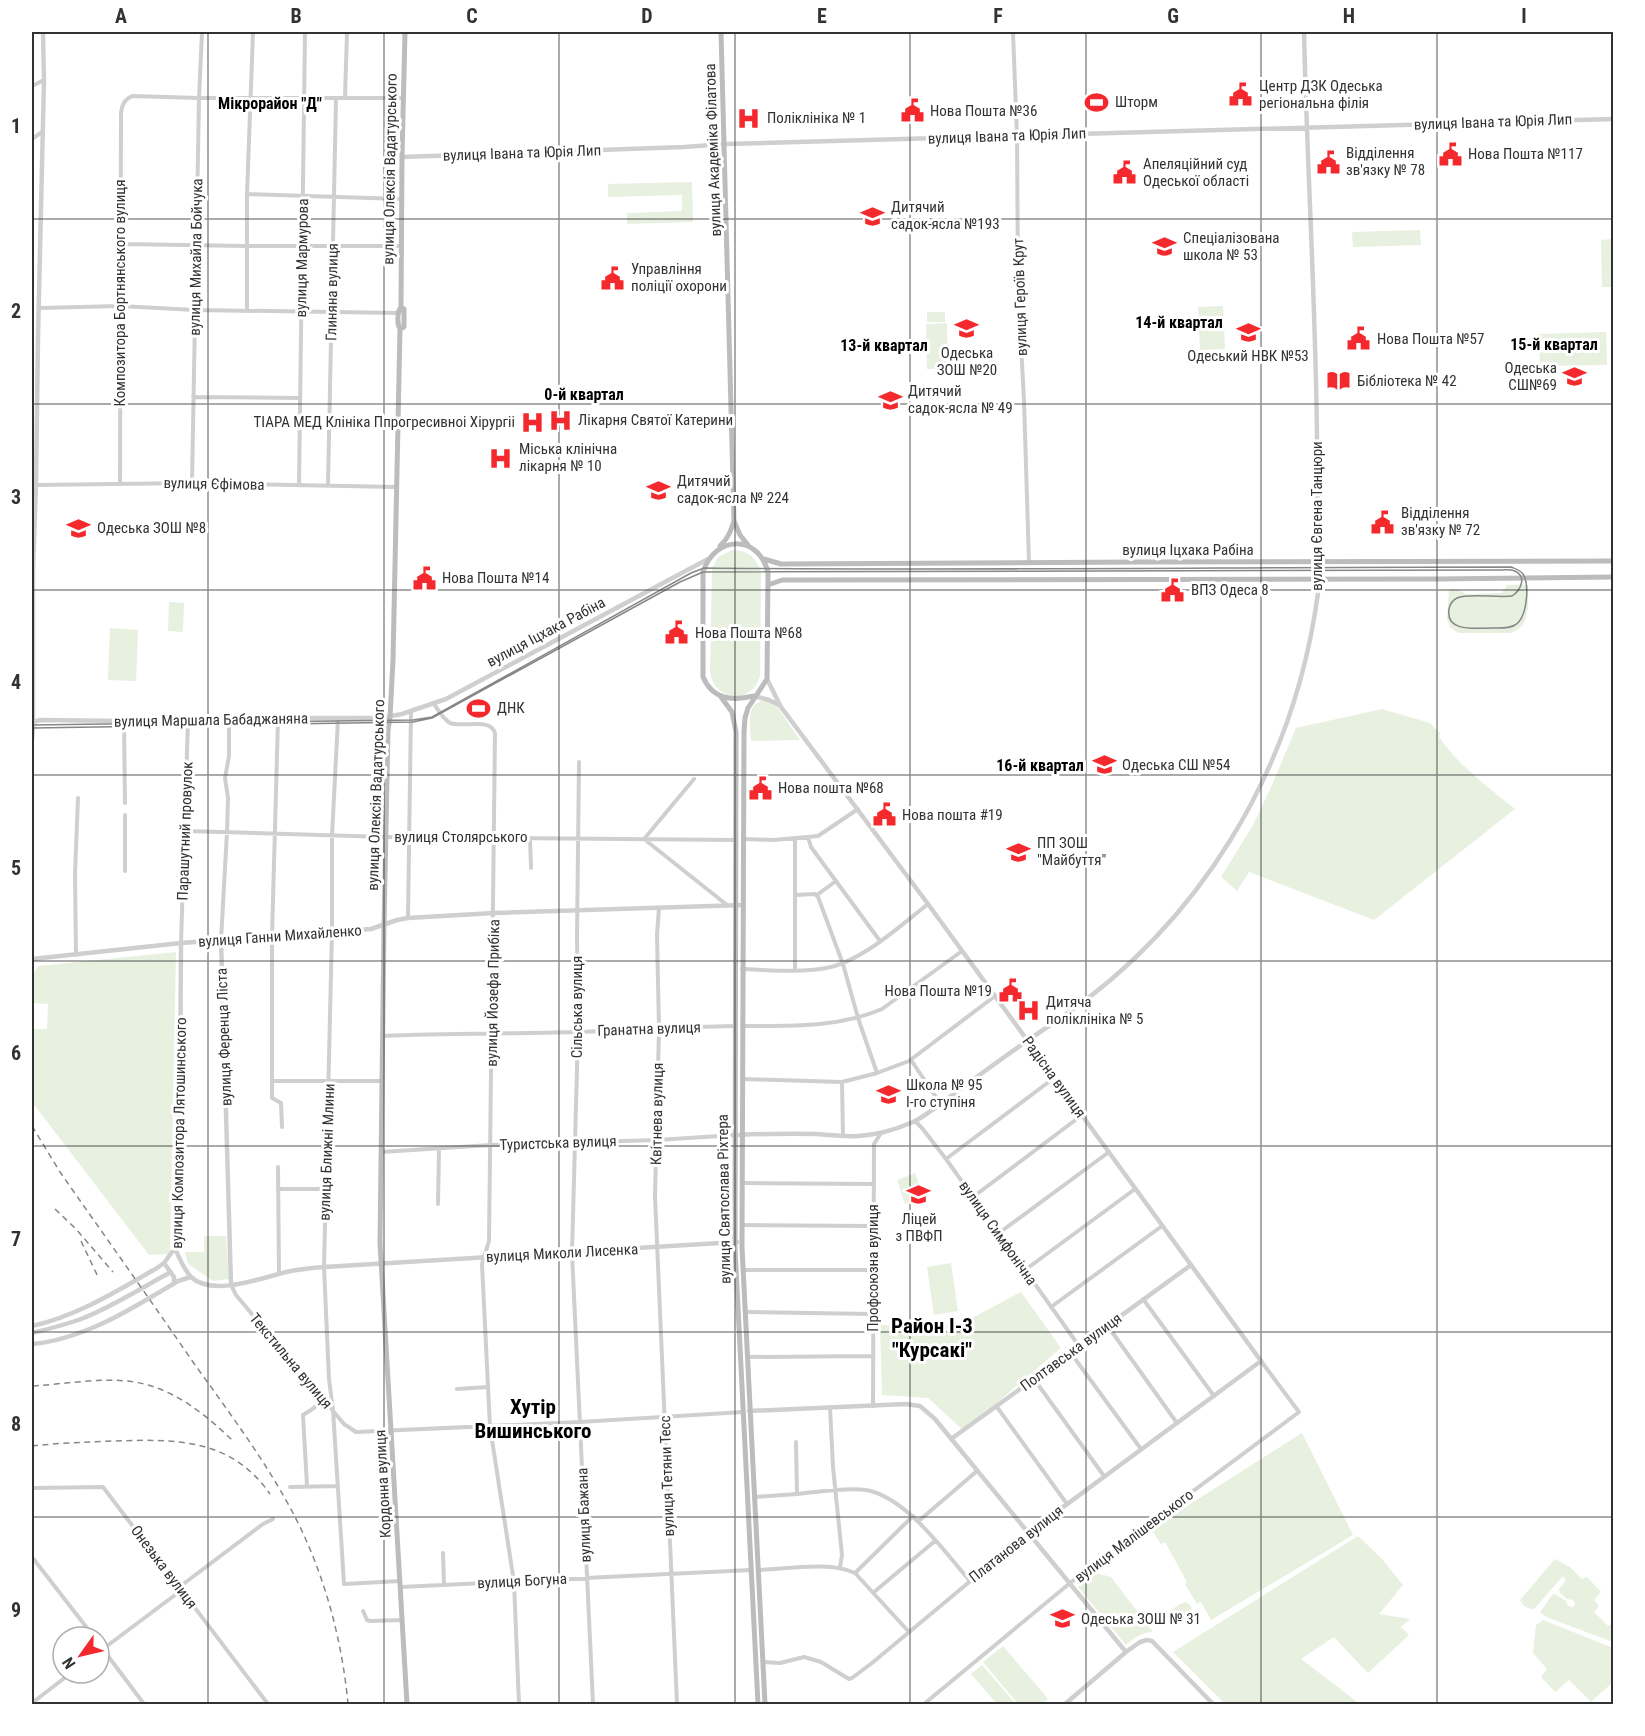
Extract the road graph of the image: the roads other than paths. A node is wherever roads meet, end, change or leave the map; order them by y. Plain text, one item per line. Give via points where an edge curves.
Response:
1 (44, 32) edge
2 (202, 32) edge
3 (253, 32) edge
4 (305, 32) edge
5 (347, 32) edge
6 (405, 32) edge
7 (721, 32) edge
8 (1013, 32) edge
9 (1304, 32) edge
10 (44, 80) junction
11 (32, 86) edge
12 (200, 98) junction
13 (251, 98) junction
14 (304, 98) junction
15 (336, 98) junction
16 (345, 98) junction
17 (403, 98) junction
18 (1614, 119) edge
19 (1306, 128) junction
20 (42, 132) junction
21 (1017, 136) junction
22 (32, 139) edge
23 (725, 144) junction
24 (402, 156) junction
25 (247, 194) junction
26 (303, 195) junction
27 (333, 196) junction
28 (401, 198) junction
29 (121, 244) junction
30 (196, 245) junction
31 (247, 246) junction
32 (302, 246) junction
33 (332, 246) junction
34 (401, 246) junction
35 (120, 306) junction
36 (39, 308) junction
37 (195, 310) junction
38 (301, 310) junction
39 (400, 310) junction
40 (247, 311) junction
41 (331, 312) junction
42 (194, 397) junction
43 (300, 398) junction
44 (120, 483) junction
45 (192, 483) junction
46 (299, 485) junction
47 (328, 485) junction
48 (34, 486) edge
49 (397, 487) junction
50 (734, 521) junction
51 (749, 547) junction
52 (715, 551) junction
53 (708, 559) junction
54 (763, 559) junction
55 (1614, 561) edge
56 (1320, 562) junction
57 (1029, 563) junction
58 (1614, 577) edge
59 (1320, 579) junction
60 (768, 585) junction
61 (767, 679) junction
62 (754, 696) junction
63 (721, 697) junction
64 (434, 704) junction
65 (781, 707) junction
66 (411, 712) junction
67 (390, 717) junction
68 (228, 718) junction
69 (278, 719) junction
70 (338, 719) junction
71 (188, 720) junction
72 (124, 721) junction
73 (32, 722) edge
74 (32, 740) edge
75 (579, 762) dead end
76 (693, 779) dead end
77 (78, 798) dead end
78 (125, 802) dead end
79 (858, 809) junction
80 (125, 815) dead end
81 (185, 831) junction
82 (227, 832) junction
83 (274, 834) junction
84 (332, 836) junction
85 (386, 837) junction
86 (409, 837) junction
87 (808, 837) junction
88 (495, 838) junction
89 (530, 838) junction
90 (578, 838) junction
91 (795, 838) junction
92 (644, 839) junction
93 (736, 840) junction
94 (743, 840) junction
95 (531, 868) dead end
96 (125, 870) dead end
97 (836, 881) junction
98 (795, 895) junction
99 (817, 895) junction
100 (928, 904) junction
101 (735, 905) junction
102 (742, 905) junction
103 (727, 906) junction
104 (659, 908) junction
105 (577, 911) junction
106 (494, 913) junction
107 (408, 918) junction
108 (384, 926) junction
109 (332, 931) junction
110 (272, 936) junction
111 (221, 940) junction
112 (880, 940) junction
113 (181, 943) junction
114 (962, 951) junction
115 (75, 956) junction
116 (32, 959) edge
117 (843, 964) junction
118 (742, 969) junction
119 (795, 970) junction
120 (995, 996) junction
121 (858, 1018) junction
122 (738, 1026) junction
123 (659, 1028) junction
124 (578, 1032) junction
125 (492, 1034) junction
126 (383, 1036) junction
127 (1027, 1040) junction
128 (910, 1060) junction
129 (877, 1072) junction
130 (1054, 1078) junction
131 (741, 1079) junction
132 (382, 1081) junction
133 (272, 1082) junction
134 (329, 1082) junction
135 (842, 1082) junction
136 (940, 1103) junction
137 (1082, 1115) junction
138 (915, 1121) junction
139 (282, 1127) dead end
140 (882, 1132) junction
141 (738, 1135) junction
142 (843, 1136) junction
143 (657, 1140) junction
144 (574, 1143) junction
145 (491, 1145) junction
146 (439, 1149) junction
147 (381, 1152) junction
148 (1109, 1152) junction
149 (946, 1159) junction
150 (278, 1167) dead end
151 (742, 1183) junction
152 (874, 1184) junction
153 (1135, 1188) junction
154 (279, 1189) junction
155 (325, 1189) junction
156 (973, 1197) junction
157 (438, 1204) dead end
158 (742, 1226) junction
159 (873, 1226) junction
160 (1162, 1226) junction
161 (999, 1233) junction
162 (739, 1242) junction
163 (658, 1247) junction
164 (175, 1248) junction
165 (572, 1253) junction
166 (483, 1258) junction
167 (381, 1262) junction
168 (164, 1263) junction
169 (1191, 1265) junction
170 (324, 1267) junction
171 (742, 1270) junction
172 (873, 1270) junction
173 (1025, 1270) junction
174 (171, 1272) junction
175 (279, 1274) junction
176 (191, 1277) junction
177 (174, 1283) junction
178 (231, 1285) junction
179 (1143, 1299) junction
180 (1051, 1306) junction
181 (745, 1312) junction
182 (873, 1314) junction
183 (1107, 1325) junction
184 (32, 1326) edge
185 (32, 1333) edge
186 (32, 1344) edge
187 (1079, 1346) junction
188 (1070, 1352) junction
189 (873, 1356) junction
190 (747, 1357) junction
191 (1262, 1361) junction
192 (1034, 1379) junction
193 (488, 1387) junction
194 (457, 1389) dead end
195 (1214, 1396) junction
196 (322, 1398) junction
197 (873, 1406) junction
198 (997, 1407) junction
199 (830, 1408) junction
200 (333, 1410) junction
201 (746, 1412) junction
202 (665, 1417) junction
203 (580, 1422) junction
204 (1178, 1423) junction
205 (490, 1427) junction
206 (392, 1431) junction
207 (951, 1439) junction
208 (796, 1442) dead end
209 (1141, 1449) junction
210 (976, 1471) junction
211 (1104, 1476) junction
212 (307, 1486) junction
213 (338, 1486) junction
214 (290, 1487) dead end
215 (32, 1488) edge
216 (835, 1491) junction
217 (797, 1494) junction
218 (754, 1497) junction
219 (1067, 1504) junction
220 (913, 1516) junction
221 (273, 1519) dead end
222 (917, 1521) junction
223 (1028, 1533) junction
224 (935, 1541) junction
225 (443, 1553) dead end
226 (32, 1557) edge
227 (840, 1567) junction
228 (754, 1570) junction
229 (855, 1573) junction
230 (671, 1574) junction
231 (586, 1578) junction
232 (969, 1580) junction
233 (514, 1582) junction
234 (1070, 1583) junction
235 (344, 1584) joint
236 (400, 1584) junction
237 (444, 1585) junction
238 (179, 1586) junction
239 (874, 1592) junction
240 (363, 1611) dead end
241 (402, 1620) junction
242 (85, 1625) edge
243 (909, 1632) junction
244 (111, 1643) edge
245 (1126, 1652) junction
246 (763, 1662) junction
247 (111, 1663) edge
248 (55, 1685) edge
249 (32, 1703) edge
250 (144, 1704) edge
251 (268, 1704) edge
252 (407, 1704) edge
253 (519, 1704) edge
254 (593, 1704) edge
255 (677, 1704) edge
256 (758, 1704) edge
257 (765, 1704) edge
258 (924, 1704) edge
259 (1065, 1704) edge
260 (1213, 1704) edge

1 - 10 street
2 - 12 street, вулиця Михайла Бойчука
3 - 13 street
4 - 14 street, вулиця Мармурова
5 - 16 street
6 - 17 main road, вулиця Олексія Вадатурського
7 - 23 main road, вулиця Академіка Філатова
8 - 21 street, вулиця Героїв Крут
9 - 19 street, вулиця Євгена Танцюри
10 - 11 street
10 - 20 street
12 - 13 street
12 - 29 street, Композитора Бортнянського вулиця via 132,96 124,103
12 - 30 street, вулиця Михайла Бойчука
13 - 14 street
13 - 25 street
14 - 15 street
14 - 26 street, вулиця Мармурова
15 - 16 street
15 - 27 street, Глиняна вулиця
16 - 17 street
17 - 24 main road, вулиця Олексія Вадатурського
18 - 19 street, вулиця Івана та Юрія Лип
19 - 21 street, вулиця Івана та Юрія Лип
19 - 56 street, вулиця Євгена Танцюри
20 - 22 street
20 - 36 street
21 - 23 street, вулиця Івана та Юрія Лип
21 - 57 street, вулиця Героїв Крут via 1018,292
23 - 24 street, вулиця Івана та Юрія Лип
23 - 50 main road, вулиця Академіка Філатова
24 - 28 main road, вулиця Олексія Вадатурського
25 - 26 street
25 - 31 street
26 - 27 street
26 - 32 street, вулиця Мармурова
27 - 28 street
27 - 33 street, Глиняна вулиця
28 - 34 main road, вулиця Олексія Вадатурського
29 - 30 street
29 - 35 street, Композитора Бортнянського вулиця
30 - 31 street
30 - 37 street, вулиця Михайла Бойчука
31 - 32 street
31 - 40 street
32 - 33 street
32 - 38 street, вулиця Мармурова
33 - 34 street
33 - 41 street, Глиняна вулиця
34 - 39 main road, вулиця Олексія Вадатурського
35 - 36 street
35 - 37 street
35 - 44 street, Композитора Бортнянського вулиця
36 - 48 street
37 - 40 street
37 - 42 street, вулиця Михайла Бойчука
38 - 40 street
38 - 41 street
38 - 43 street, вулиця Мармурова
39 - 41 street
39 - 49 main road, вулиця Олексія Вадатурського via 404,309 404,327 400,329
41 - 47 street, Глиняна вулиця
42 - 43 street
42 - 45 street, вулиця Михайла Бойчука
43 - 46 street, вулиця Мармурова
44 - 45 street, вулиця Єфімова
44 - 48 street, вулиця Єфімова
45 - 46 street, вулиця Єфімова
46 - 47 street, вулиця Єфімова
47 - 49 street, вулиця Єфімова
48 - 73 street
49 - 67 main road, вулиця Олексія Вадатурського
50 - 51 main road, вулиця Академіка Філатова
50 - 52 main road
51 - 52 main road via 731,544
51 - 54 main road, вулиця Академіка Філатова
52 - 53 main road
53 - 63 main road, вулиця Святослава Ріхтера via 702,580 704,677 707,686
53 - 64 street, вулиця Іцхака Рабіна
54 - 57 main road, вулиця Іцхака Рабіна via 781,564
54 - 60 main road via 768,569
55 - 56 main road, вулиця Іцхака Рабіна
56 - 57 main road, вулиця Іцхака Рабіна
56 - 59 street, вулиця Євгена Танцюри
58 - 59 main road, вулиця Іцхака Рабіна
59 - 60 main road, вулиця Іцхака Рабіна via 782,580
59 - 127 street, вулиця Євгена Танцюри via 1291,712 1263,783 1236,832 1191,898 1159,935 1081,1005
60 - 61 main road
61 - 62 main road, вулиця Святослава Ріхтера
61 - 65 street, Радісна вулиця
62 - 63 main road
62 - 65 street
62 - 94 main road, вулиця Святослава Ріхтера via 744,725
63 - 93 main road, вулиця Святослава Ріхтера via 732,712 736,732
64 - 66 street, вулиця Іцхака Рабіна
64 - 88 street, вулиця Йозефа Прибіка via 449,722 494,728
65 - 79 street, Радісна вулиця
66 - 67 street, вулиця Іцхака Рабіна
66 - 86 street
67 - 70 street, вулиця Маршала Бабаджаняна
67 - 85 main road, вулиця Олексія Вадатурського
68 - 69 street, вулиця Маршала Бабаджаняна
68 - 71 street, вулиця Маршала Бабаджаняна
68 - 82 street, вулиця Ференца Ліста
69 - 70 street, вулиця Маршала Бабаджаняна
69 - 83 street
70 - 84 street, вулиця Ближні Млини
71 - 72 street, вулиця Маршала Бабаджаняна
71 - 81 street, Парашутний провулок
72 - 73 street, вулиця Маршала Бабаджаняна
72 - 78 street
73 - 74 street
75 - 90 street, Сільська вулиця
76 - 92 street
77 - 115 street
79 - 87 street via 827,831
79 - 100 street, Радісна вулиця
80 - 96 street
81 - 82 street, вулиця Столярського
81 - 113 street, Парашутний провулок
82 - 83 street, вулиця Столярського
82 - 111 street, вулиця Ференца Ліста
83 - 84 street, вулиця Столярського
83 - 110 street
84 - 85 street, вулиця Столярського
84 - 109 street, вулиця Ближні Млини
85 - 86 street, вулиця Столярського
85 - 108 main road, вулиця Олексія Вадатурського
86 - 88 street, вулиця Столярського
86 - 107 street
87 - 91 street
87 - 97 street
88 - 89 street, вулиця Столярського
88 - 106 street, вулиця Йозефа Прибіка
89 - 90 street, вулиця Столярського
89 - 95 street
90 - 92 street, вулиця Столярського
90 - 105 street, Сільська вулиця
91 - 94 street
91 - 98 street
92 - 93 street, вулиця Столярського
92 - 103 street
93 - 101 main road, вулиця Святослава Ріхтера
94 - 102 main road, вулиця Святослава Ріхтера
97 - 99 street
97 - 112 street
98 - 99 street
98 - 119 street
99 - 117 street
100 - 112 street
100 - 114 street, Радісна вулиця
101 - 102 street, вулиця Ганни Михайленко
101 - 103 street, вулиця Ганни Михайленко
101 - 122 main road, вулиця Святослава Ріхтера
102 - 118 main road, вулиця Святослава Ріхтера
103 - 104 street, вулиця Ганни Михайленко
104 - 105 street, вулиця Ганни Михайленко
104 - 123 street, Квітнева вулиця
105 - 106 street, вулиця Ганни Михайленко
105 - 124 street, Сільська вулиця
106 - 107 street, вулиця Ганни Михайленко
106 - 125 street, вулиця Йозефа Прибіка
107 - 108 street, вулиця Ганни Михайленко
108 - 109 street, вулиця Ганни Михайленко
108 - 126 main road, вулиця Олексія Вадатурського
109 - 110 street, вулиця Ганни Михайленко
109 - 134 street, вулиця Ближні Млини
110 - 111 street, вулиця Ганни Михайленко
110 - 133 street
111 - 113 street, вулиця Ганни Михайленко
111 - 178 street, вулиця Ференца Ліста
112 - 117 street
113 - 115 street, вулиця Ганни Михайленко
113 - 164 street, вулиця Композитора Лятошинського
114 - 120 street, Радісна вулиця
114 - 121 street, Гранатна вулиця via 882,1009
115 - 116 street, вулиця Ганни Михайленко
117 - 119 street
117 - 121 street
118 - 119 street
118 - 122 main road, вулиця Святослава Ріхтера
120 - 127 street, Радісна вулиця
120 - 128 street
121 - 122 street, Гранатна вулиця via 803,1027
121 - 129 street
122 - 123 street, Гранатна вулиця
122 - 131 main road, вулиця Святослава Ріхтера
122 - 141 main road, вулиця Святослава Ріхтера
123 - 124 street, Гранатна вулиця
123 - 143 street, Квітнева вулиця
124 - 125 street, Гранатна вулиця
124 - 144 street, Сільська вулиця
125 - 126 street, Гранатна вулиця
125 - 145 street, вулиця Йозефа Прибіка
126 - 132 main road, вулиця Олексія Вадатурського
127 - 130 street, Радісна вулиця
127 - 136 street, Туристська вулиця
128 - 129 street
128 - 136 street
129 - 135 street
130 - 137 street, Радісна вулиця
130 - 149 street
131 - 135 street
131 - 141 main road, вулиця Святослава Ріхтера
132 - 134 street
132 - 147 main road, вулиця Олексія Вадатурського
133 - 134 street
133 - 139 street via 272,1098 281,1103
134 - 155 street, вулиця Ближні Млини
135 - 142 street
136 - 138 street, Туристська вулиця
137 - 148 street, Радісна вулиця
137 - 156 street
138 - 140 street, Туристська вулиця
138 - 149 street, вулиця Симфонічна
140 - 142 street, Туристська вулиця
140 - 152 street, Профсоюзна вулиця via 874,1144
141 - 142 street, Туристська вулиця
141 - 143 street, Туристська вулиця
141 - 151 main road, вулиця Святослава Ріхтера
141 - 162 main road, вулиця Святослава Ріхтера
143 - 144 street, Туристська вулиця
143 - 163 street, Квітнева вулиця
144 - 145 street, Туристська вулиця
144 - 165 street, Сільська вулиця
145 - 146 street, Туристська вулиця
145 - 166 street, вулиця Йозефа Прибіка via 489,1241
146 - 147 street, Туристська вулиця
146 - 157 street
147 - 167 main road, вулиця Олексія Вадатурського
148 - 153 street, Радісна вулиця
148 - 161 street
149 - 156 street, вулиця Симфонічна
150 - 154 street
151 - 152 street
151 - 158 main road, вулиця Святослава Ріхтера
152 - 159 street, Профсоюзна вулиця
153 - 160 street, Радісна вулиця
153 - 173 street
154 - 155 street
154 - 175 street
155 - 170 street, вулиця Ближні Млини
156 - 161 street, вулиця Симфонічна
158 - 159 street
158 - 162 main road, вулиця Святослава Ріхтера
159 - 172 street, Профсоюзна вулиця
160 - 169 street, Радісна вулиця
160 - 180 street
161 - 173 street, вулиця Симфонічна
162 - 163 street, вулиця Миколи Лисенка
162 - 171 main road, вулиця Святослава Ріхтера
162 - 201 main road, вулиця Святослава Ріхтера
163 - 165 street, вулиця Миколи Лисенка
163 - 202 street, вулиця Тетяни Тесс
164 - 168 street
164 - 176 street, вулиця Композитора Лятошинського
165 - 166 street, вулиця Миколи Лисенка
165 - 203 street, вулиця Бажана
166 - 167 street, вулиця Миколи Лисенка
166 - 193 street, вулиця Йозефа Прибіка
167 - 170 street, вулиця Миколи Лисенка
167 - 206 main road, Кордонна вулиця
168 - 174 street
168 - 184 street via 89,1306
169 - 179 street, Полтавська вулиця
169 - 191 street, Радісна вулиця
170 - 175 street, вулиця Миколи Лисенка
170 - 200 street, вулиця Ближні Млини
171 - 172 street
171 - 181 main road, вулиця Святослава Ріхтера
172 - 182 street, Профсоюзна вулиця
173 - 180 street, вулиця Симфонічна
174 - 177 street
174 - 185 street via 94,1314
175 - 178 street, вулиця Миколи Лисенка
176 - 177 street
176 - 178 street via 214,1286
177 - 186 street via 101,1324
178 - 196 street, Текстильна вулиця
179 - 183 street, Полтавська вулиця
179 - 195 street
180 - 187 street, вулиця Симфонічна
181 - 182 street
181 - 190 main road, вулиця Святослава Ріхтера
182 - 189 street, Профсоюзна вулиця
183 - 187 street, Полтавська вулиця
183 - 204 street
187 - 188 street, Полтавська вулиця
188 - 192 street, Полтавська вулиця
188 - 209 street
189 - 190 street
189 - 197 street, Профсоюзна вулиця
190 - 201 main road, вулиця Святослава Ріхтера
191 - 195 street, Платанова вулиця
191 - 234 street, вулиця Малішевського via 1299,1412
192 - 198 street, Полтавська вулиця
192 - 211 street
193 - 194 street
193 - 205 street, вулиця Йозефа Прибіка
195 - 204 street, Платанова вулиця
196 - 200 street, Текстильна вулиця
196 - 212 street via 303,1415
197 - 199 street
197 - 207 street via 920,1407
198 - 207 street, Полтавська вулиця
198 - 219 street
199 - 201 street
199 - 216 street
200 - 206 street, Текстильна вулиця via 356,1432
200 - 213 street, вулиця Ближні Млини
201 - 202 street
201 - 218 main road, вулиця Святослава Ріхтера
201 - 228 main road, вулиця Святослава Ріхтера
202 - 203 street
202 - 230 street, вулиця Тетяни Тесс
203 - 205 street
203 - 231 street, вулиця Бажана
204 - 209 street, Платанова вулиця
205 - 206 street
205 - 233 street, вулиця Йозефа Прибіка
206 - 236 main road, Кордонна вулиця
207 - 210 street
208 - 217 street
209 - 211 street, Платанова вулиця
210 - 222 street
210 - 223 street
211 - 219 street, Платанова вулиця
212 - 213 street
212 - 214 street
213 - 235 street, вулиця Ближні Млини
215 - 238 street, Онезька вулиця via 103,1487
216 - 217 street
216 - 220 street via 866,1490 888,1497
216 - 227 street
217 - 218 street
218 - 228 main road, вулиця Святослава Ріхтера
219 - 223 street, Платанова вулиця
220 - 222 street
220 - 229 street
221 - 238 street
222 - 224 street
223 - 232 street, Платанова вулиця
223 - 234 street
224 - 232 street
224 - 239 street
225 - 237 street
226 - 242 street
227 - 228 street, вулиця Богуна
227 - 229 street
228 - 230 street, вулиця Богуна
228 - 246 main road, вулиця Святослава Ріхтера
228 - 256 main road, вулиця Святослава Ріхтера
229 - 239 street
230 - 231 street, вулиця Богуна
230 - 255 street, вулиця Тетяни Тесс
231 - 233 street, вулиця Богуна
231 - 254 street, вулиця Бажана
232 - 243 street, Платанова вулиця
233 - 237 street, вулиця Богуна
233 - 253 street, вулиця Йозефа Прибіка
234 - 245 street
234 - 258 street, вулиця Малішевського
235 - 236 street, вулиця Богуна
236 - 237 street, вулиця Богуна
236 - 241 main road, Кордонна вулиця
238 - 244 street via 175,1595
238 - 251 street, Онезька вулиця
239 - 243 street
240 - 241 street via 370,1622
241 - 252 main road, Кордонна вулиця
243 - 246 street, Платанова вулиця via 849,1678 804,1657 780,1663
245 - 259 street
245 - 260 street via 1140,1642 1152,1641
246 - 257 main road, вулиця Святослава Ріхтера
247 - 250 street
248 - 249 street

